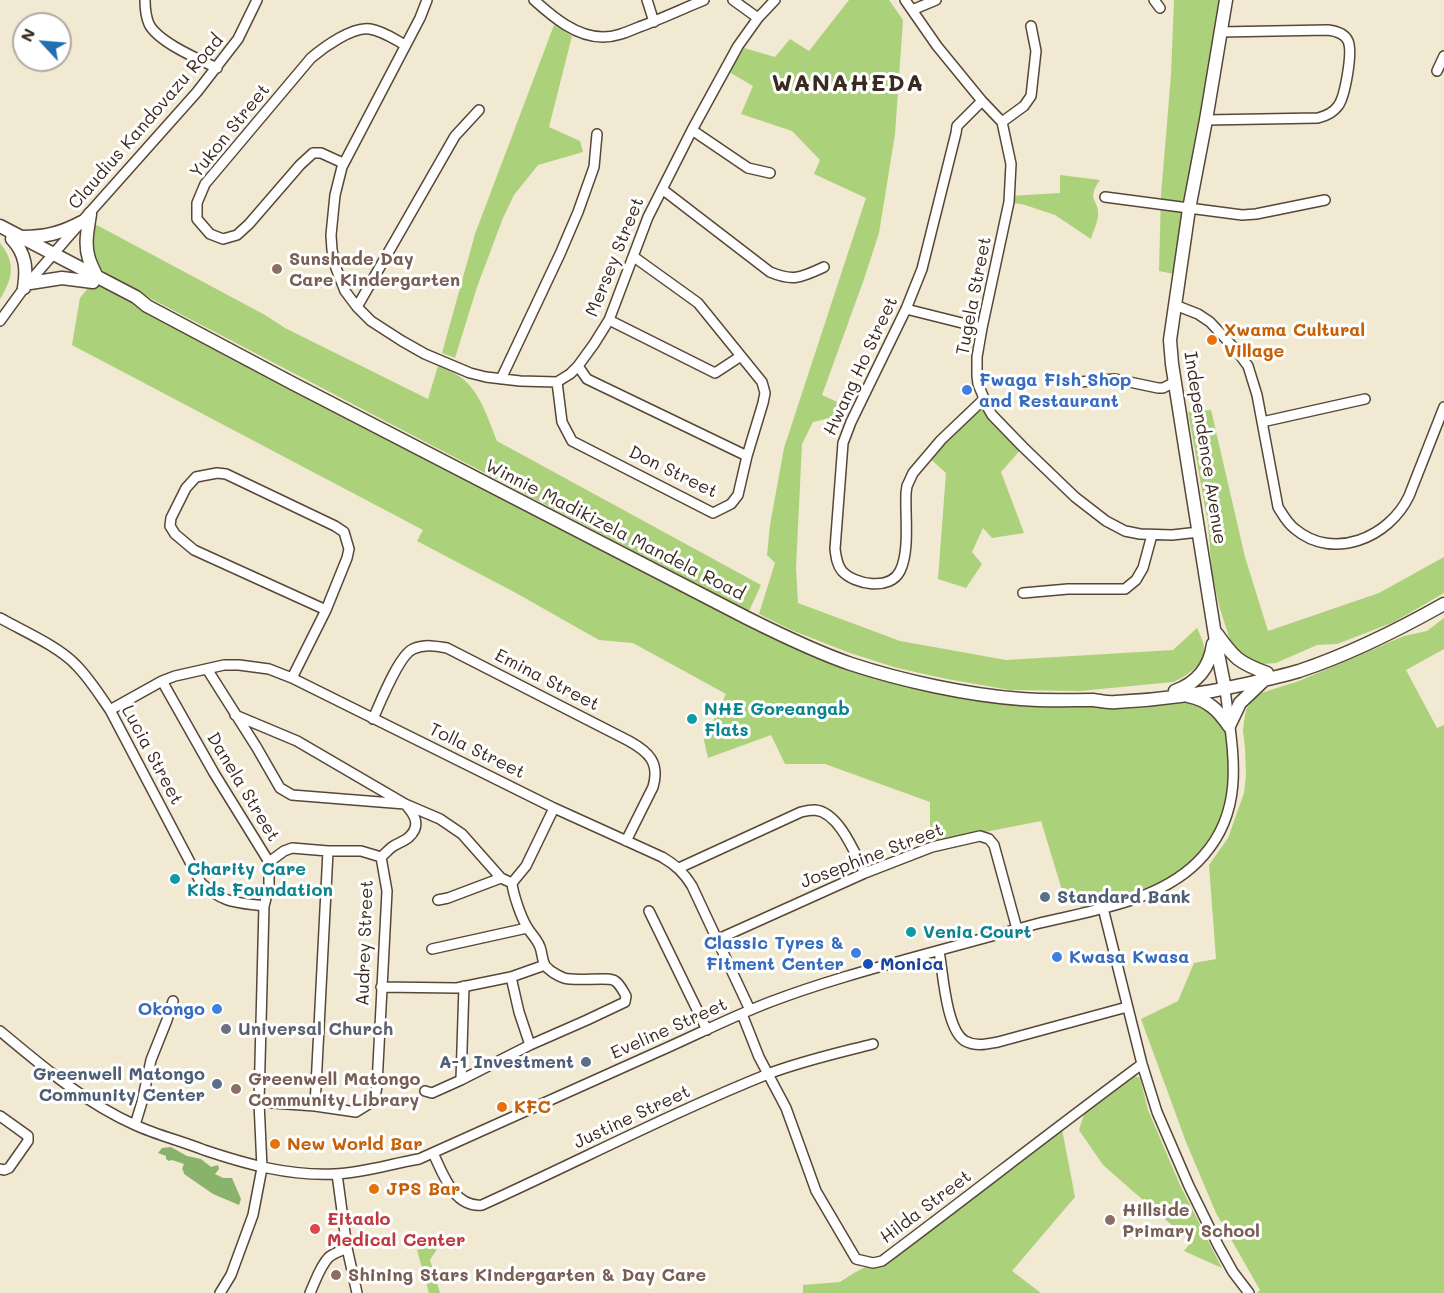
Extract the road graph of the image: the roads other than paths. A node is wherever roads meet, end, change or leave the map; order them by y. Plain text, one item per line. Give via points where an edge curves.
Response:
1 (145, 0) edge
2 (257, 0) edge
3 (427, 0) edge
4 (534, 0) edge
5 (646, 0) edge
6 (704, 0) edge
7 (733, 0) edge
8 (775, 0) edge
9 (905, 0) edge
10 (936, 0) edge
11 (1226, 0) edge
12 (912, 10) junction
13 (758, 18) junction
14 (654, 22) junction
15 (1031, 26) dead end
16 (1220, 32) junction
17 (405, 45) junction
18 (1444, 56) edge
19 (217, 68) junction
20 (1437, 71) dead end
21 (982, 101) junction
22 (479, 110) dead end
23 (1206, 120) junction
24 (1002, 122) junction
25 (692, 130) junction
26 (597, 134) dead end
27 (343, 163) junction
28 (770, 173) dead end
29 (662, 189) junction
30 (1105, 197) dead end
31 (1325, 200) dead end
32 (1189, 209) junction
33 (86, 218) junction
34 (0, 226) edge
35 (0, 233) edge
36 (16, 238) junction
37 (52, 256) junction
38 (634, 256) junction
39 (824, 267) dead end
40 (95, 279) junction
41 (27, 285) junction
42 (1175, 305) junction
43 (357, 307) junction
44 (906, 309) junction
45 (609, 320) junction
46 (0, 321) edge
47 (982, 328) junction
48 (741, 356) junction
49 (578, 366) junction
50 (501, 379) junction
51 (557, 382) junction
52 (1079, 382) dead end
53 (1175, 382) junction
54 (984, 399) junction
55 (1365, 399) dead end
56 (1444, 407) edge
57 (1262, 422) junction
58 (747, 456) junction
59 (1199, 532) junction
60 (1152, 535) junction
61 (1023, 593) dead end
62 (1444, 604) edge
63 (326, 610) junction
64 (0, 618) edge
65 (1214, 631) junction
66 (207, 669) junction
67 (1266, 676) junction
68 (292, 678) junction
69 (162, 681) junction
70 (1224, 686) junction
71 (1180, 694) junction
72 (110, 710) junction
73 (235, 715) junction
74 (373, 719) junction
75 (1229, 726) junction
76 (405, 804) junction
77 (554, 808) junction
78 (626, 841) junction
79 (328, 850) junction
80 (381, 857) junction
81 (269, 861) junction
82 (679, 868) junction
83 (865, 873) junction
84 (501, 878) junction
85 (512, 883) junction
86 (438, 900) dead end
87 (264, 906) junction
88 (1103, 908) junction
89 (649, 911) dead end
90 (527, 928) junction
91 (1017, 929) junction
92 (716, 940) junction
93 (432, 949) dead end
94 (939, 951) junction
95 (545, 965) junction
96 (511, 977) junction
97 (464, 986) junction
98 (381, 987) junction
99 (173, 1000) dead end
100 (1127, 1007) junction
101 (746, 1012) junction
102 (707, 1030) junction
103 (0, 1031) edge
104 (873, 1044) dead end
105 (530, 1045) junction
106 (1142, 1064) junction
107 (769, 1074) junction
108 (461, 1080) junction
109 (425, 1091) dead end
110 (259, 1102) junction
111 (315, 1107) junction
112 (0, 1116) edge
113 (135, 1125) junction
114 (433, 1153) junction
115 (262, 1168) junction
116 (0, 1169) edge
117 (337, 1174) junction
118 (347, 1248) junction
119 (220, 1293) edge
120 (310, 1293) edge
121 (357, 1293) edge
122 (1248, 1293) edge

1 - 19 street via 149,23 159,36
2 - 19 street, Claudius Kandovazu Road via 238,39
3 - 17 street
4 - 14 street via 571,28 596,37 619,35
5 - 14 street
6 - 14 street
7 - 13 street
8 - 13 street, Mersey Street
9 - 12 street
10 - 12 street
11 - 16 main road, Independence Avenue
12 - 21 street
13 - 25 street, Mersey Street via 738,46
15 - 24 street via 1036,51 1031,96
16 - 23 main road, Independence Avenue
16 - 23 street via 1328,30 1348,40 1350,54 1342,99 1326,116
17 - 27 street
17 - 27 street, Yukon Street via 382,33 362,29 320,50 205,184 197,203 197,219 210,234 223,238 237,235 314,153
18 - 20 street
19 - 33 street, Claudius Kandovazu Road
21 - 24 street
21 - 44 street, Hwang Ho Street via 957,126 922,268
22 - 43 street via 455,136
23 - 32 main road, Independence Avenue
24 - 47 street, Tugela Street via 1011,164 1010,196
25 - 28 street via 748,168
25 - 29 street, Mersey Street
26 - 50 street via 594,167 578,212
27 - 43 street via 333,210 332,250 345,291
29 - 38 street, Mersey Street
29 - 39 street via 770,272 796,278
30 - 32 street
31 - 32 street via 1248,215
32 - 42 main road, Independence Avenue
33 - 36 main road via 52,235
33 - 37 street, Claudius Kandovazu Road
33 - 40 main road via 88,258
34 - 36 main road, Winnie Madikizela Mandela Road
35 - 36 main road, Winnie Madikizela Mandela Road
36 - 37 main road, Winnie Madikizela Mandela Road
36 - 41 main road via 25,261
37 - 40 main road, Winnie Madikizela Mandela Road
37 - 41 street
38 - 45 street, Mersey Street
38 - 48 street, Don Street via 698,303
40 - 41 main road via 62,278
40 - 71 main road, Winnie Madikizela Mandela Road via 134,304 147,306 747,618 849,664 987,696 1047,701
41 - 46 street
42 - 53 main road, Independence Avenue via 1170,340
42 - 57 street via 1210,322 1241,356 1254,381
43 - 50 street via 371,321 432,357 470,373
44 - 47 street
44 - 54 street, Hwang Ho Street via 843,443 835,549 841,570 856,580 874,584 894,579 906,552 906,493 910,478 941,440
45 - 48 street via 715,373
45 - 49 street, Mersey Street
47 - 54 street, Tugela Street via 976,366
48 - 58 street, Don Street via 762,382 765,393
49 - 51 street, Mersey Street
49 - 58 street via 587,380
50 - 51 street
51 - 58 street, Don Street via 562,422 572,441 713,513 732,504 738,495
52 - 53 street via 1115,379 1164,388
53 - 59 main road, Independence Avenue
54 - 60 street, Tugela Street via 993,415 1023,447 1090,510 1125,531
55 - 57 street
56 - 57 street via 1405,504 1376,533 1340,545 1314,541 1286,520 1278,507
59 - 60 street, Tugela Street
59 - 65 main road, Independence Avenue
60 - 61 street via 1143,567 1125,589
62 - 67 main road, Winnie Madikizela Mandela Road via 1367,643
63 - 63 street via 194,550 175,534 171,518 196,477 226,474 344,532 349,549 347,558
63 - 68 street
64 - 72 street, Lucia Street via 75,663
65 - 67 main road via 1232,655
65 - 70 main road, Independence Avenue
65 - 71 main road via 1204,671
66 - 68 street, Tolla Street via 252,666
66 - 69 street, Tolla Street
66 - 73 street
67 - 70 main road, Winnie Madikizela Mandela Road
67 - 75 main road via 1240,703
68 - 74 street, Tolla Street
69 - 72 street, Tolla Street
69 - 81 street, Danela Street
70 - 71 main road, Winnie Madikizela Mandela Road
70 - 75 street, Eveline Street
71 - 75 main road via 1210,704
72 - 87 street, Lucia Street via 201,883 229,902
73 - 76 street via 297,741
73 - 76 street via 280,788 292,795
74 - 77 street, Tolla Street
74 - 78 street, Emina Street via 404,656 426,646 447,648 641,747 655,766 656,779
75 - 88 street, Eveline Street via 1234,775 1225,823 1215,841 1191,869 1172,883
76 - 80 street via 414,815 414,830
76 - 84 street via 440,819 462,834
77 - 78 street, Tolla Street
77 - 85 street via 526,866
78 - 82 street, Tolla Street
79 - 80 street, Audrey Street via 361,851
79 - 81 street, Audrey Street via 292,848
79 - 111 street
80 - 98 street, Audrey Street via 387,891
81 - 87 street, Danela Street
82 - 83 street via 801,812 817,810 842,830
82 - 92 street, Tolla Street via 692,886
83 - 91 street, Josephine Street via 932,847 980,836 994,845 998,854
83 - 92 street, Josephine Street
84 - 85 street
84 - 86 street
85 - 90 street
87 - 110 street, Danela Street
88 - 91 street, Eveline Street
88 - 100 street
89 - 102 street
90 - 93 street
90 - 95 street via 540,945
91 - 94 street, Eveline Street
92 - 101 street, Tolla Street
94 - 100 street via 954,1030 972,1044 998,1042
94 - 101 street, Eveline Street
95 - 96 street
95 - 105 street via 564,978 613,980 626,998 625,1002
96 - 97 street
96 - 105 street
97 - 98 street
97 - 108 street
98 - 111 street, Audrey Street via 377,1085 372,1102 356,1112
99 - 113 street via 151,1060
100 - 106 street
101 - 102 street, Eveline Street
101 - 107 street, Hilda Street via 759,1057
102 - 114 street, Eveline Street
103 - 113 street, Eveline Street via 76,1091
104 - 107 street, Justine Street
105 - 108 street
106 - 107 street, Hilda Street via 882,1261 873,1263 855,1259 821,1200
106 - 122 street via 1157,1112 1189,1186
107 - 114 street, Justine Street via 482,1205 469,1205 460,1199
108 - 109 street via 432,1093
110 - 111 street, Audrey Street
110 - 115 street, Danela Street
112 - 116 street via 28,1136 28,1141 9,1168
113 - 115 street, Eveline Street
114 - 117 street, Eveline Street via 394,1165
115 - 117 street, Eveline Street
115 - 119 street, Danela Street via 253,1215 231,1275
117 - 118 street
118 - 120 street via 324,1263
118 - 121 street

